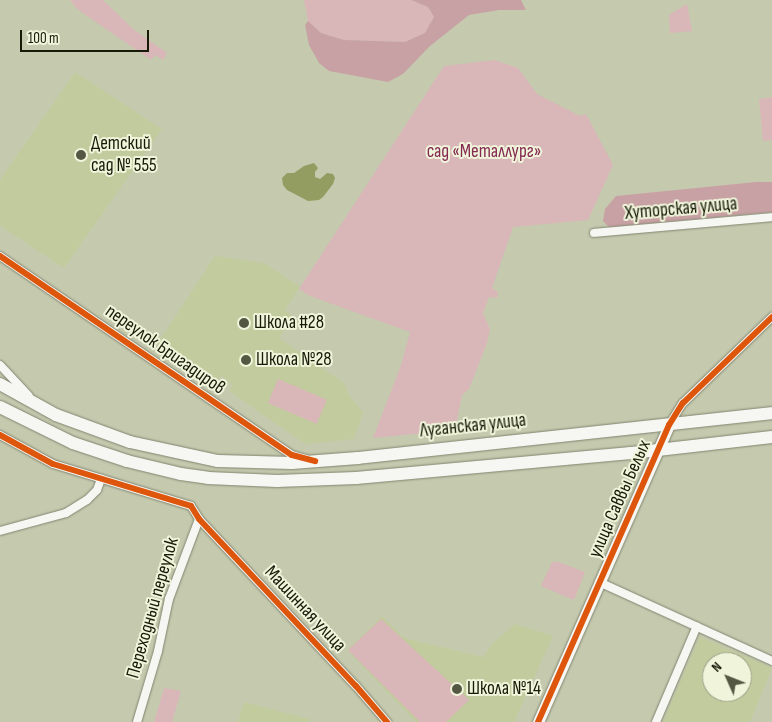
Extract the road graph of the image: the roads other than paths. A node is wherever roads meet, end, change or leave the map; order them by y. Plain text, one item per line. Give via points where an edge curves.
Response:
1 (772, 217) edge
2 (594, 233) dead end
3 (0, 256) edge
4 (772, 317) edge
5 (0, 365) edge
6 (0, 384) edge
7 (37, 404) junction
8 (0, 406) edge
9 (772, 413) edge
10 (669, 425) junction
11 (0, 435) edge
12 (772, 437) edge
13 (660, 450) junction
14 (315, 461) junction
15 (102, 479) junction
16 (199, 519) junction
17 (0, 531) edge
18 (599, 582) junction
19 (697, 626) junction
20 (772, 661) edge
21 (137, 722) edge
22 (387, 722) edge
23 (538, 722) edge
24 (656, 722) edge

1 - 2 street, Хуторская улица
3 - 14 street, переулок Бригадиров via 292,455
4 - 10 street, улица Саввы Белых via 683,404
5 - 7 street
6 - 7 main road
7 - 14 main road, Луганская улица via 56,415 130,442 177,453 218,460
8 - 13 main road, Луганская улица via 73,443 127,461 208,478 277,481 356,478
9 - 10 main road, Луганская улица
10 - 13 street, улица Саввы Белых
10 - 14 main road, Луганская улица
11 - 15 street via 54,464
12 - 13 main road, Луганская улица
13 - 18 street, улица Саввы Белых via 649,466
15 - 16 street, Переходный переулок via 191,506
15 - 17 street via 88,500 66,513
16 - 21 street, Переходный переулок via 169,599
16 - 22 street, Машинная улица
18 - 19 street
18 - 23 street, улица Саввы Белых
19 - 20 street
19 - 24 street

